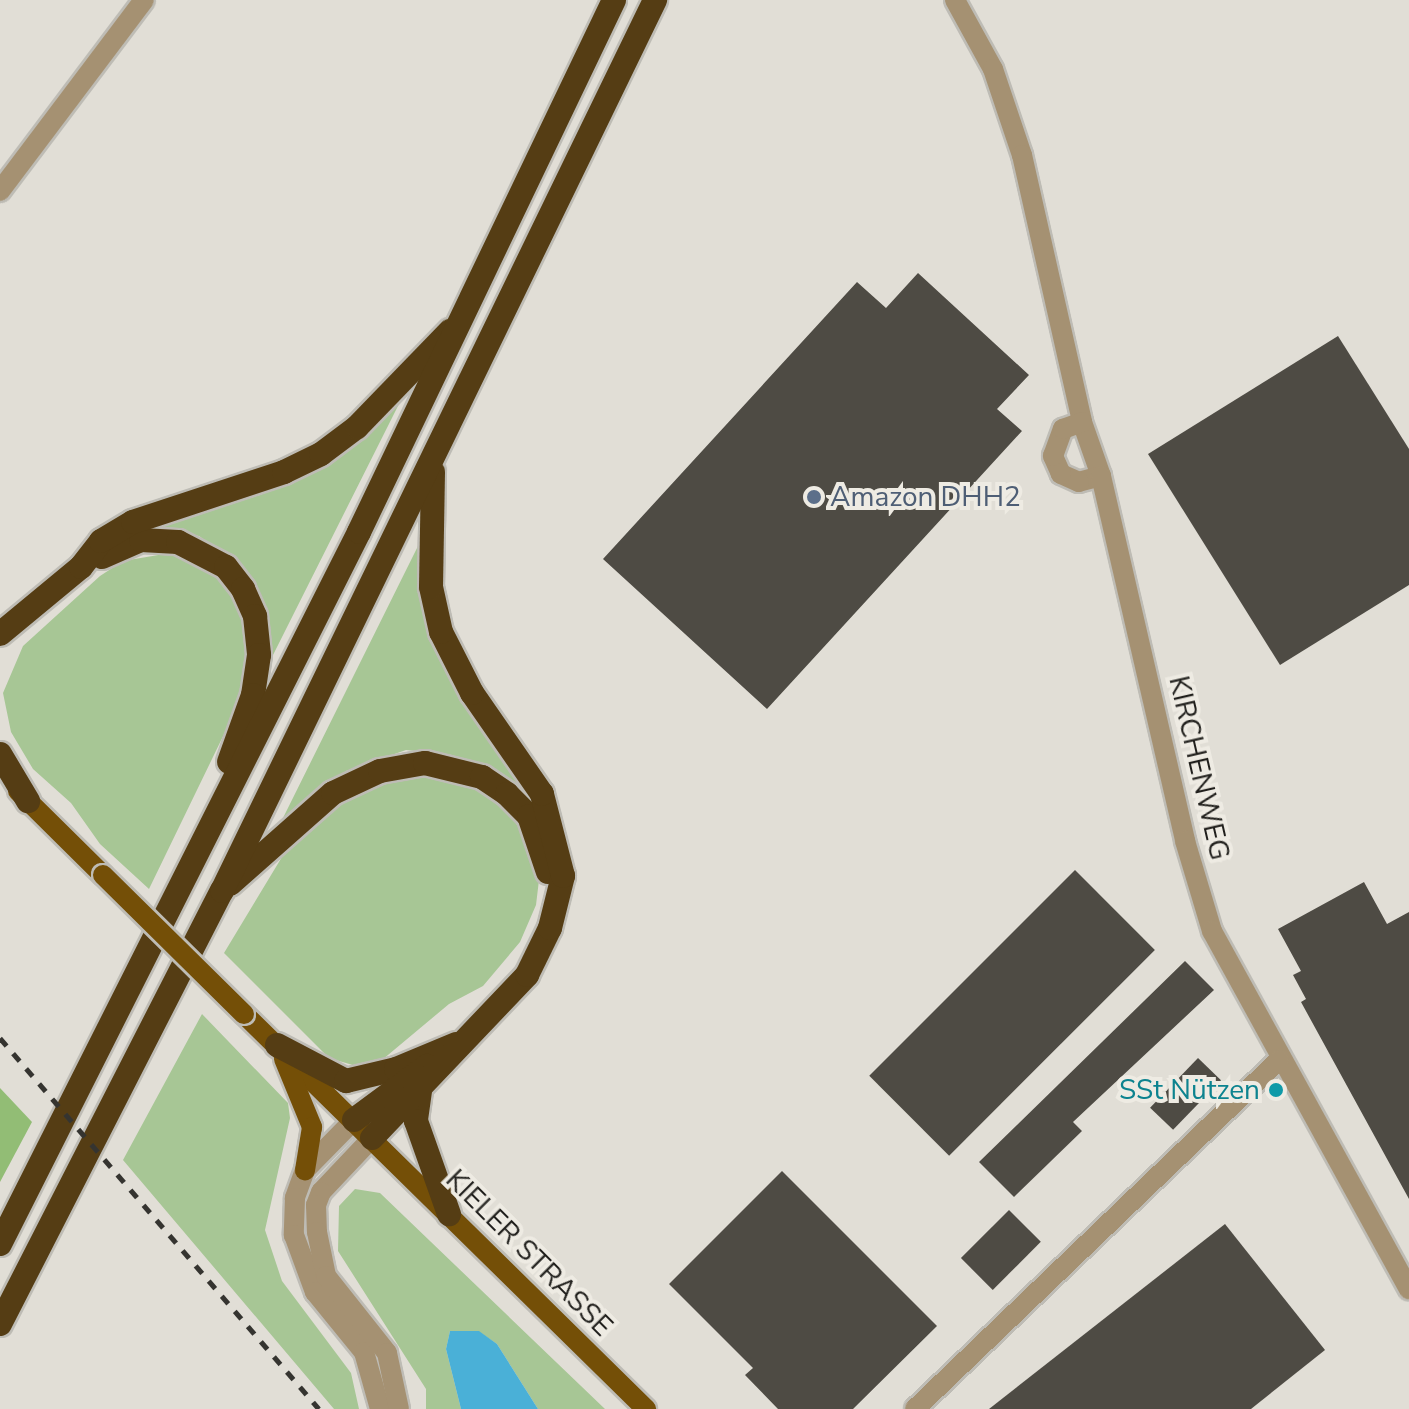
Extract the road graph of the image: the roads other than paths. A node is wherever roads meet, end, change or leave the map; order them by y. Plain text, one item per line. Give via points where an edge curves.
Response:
1 (144, 0) edge
2 (614, 0) edge
3 (655, 0) edge
4 (955, 0) edge
5 (0, 191) edge
6 (465, 315) junction
7 (1082, 422) junction
8 (433, 463) junction
9 (1101, 476) junction
10 (81, 567) junction
11 (31, 611) junction
12 (0, 634) edge
13 (0, 650) edge
14 (0, 754) edge
15 (0, 775) edge
16 (28, 801) junction
17 (191, 867) junction
18 (222, 891) junction
19 (554, 902) junction
20 (461, 1041) junction
21 (277, 1045) junction
22 (1279, 1060) junction
23 (420, 1091) junction
24 (363, 1129) junction
25 (305, 1170) junction
26 (449, 1214) junction
27 (0, 1244) edge
28 (1409, 1289) edge
29 (0, 1324) edge
30 (380, 1409) edge
31 (399, 1409) edge
32 (646, 1409) edge
33 (915, 1409) edge

1 - 5 street
2 - 6 highway
3 - 8 highway
4 - 7 street, KIRCHENWEG via 993,69 1022,155
6 - 10 highway via 357,427 321,454 284,472 133,522 101,541
6 - 17 highway
7 - 9 street, KIRCHENWEG
7 - 9 street via 1057,436 1056,465 1079,482
8 - 18 highway
8 - 19 highway via 435,613 459,672 519,755 551,814 563,876
9 - 22 street, KIRCHENWEG via 1199,893 1225,958
10 - 11 highway
10 - 17 highway via 141,540 178,542 226,567 255,616 259,655 253,695
11 - 12 highway
11 - 13 highway
14 - 16 highway
15 - 16 main road, KIELER STRASSE
16 - 21 main road, KIELER STRASSE, bridge
17 - 27 highway
18 - 19 highway via 333,793 380,771 425,763 482,777 529,816 544,848
18 - 29 highway
19 - 20 highway via 550,928 527,975
20 - 21 highway via 396,1069 346,1081
20 - 23 highway
20 - 24 highway
21 - 24 main road, KIELER STRASSE
21 - 25 main road via 312,1127
22 - 28 street, KIRCHENWEG
22 - 33 street via 1253,1079
23 - 24 highway
23 - 26 highway via 416,1121
24 - 25 street
24 - 26 main road, KIELER STRASSE
24 - 31 street via 321,1192 317,1232 326,1276 387,1353
25 - 30 street via 294,1211 301,1267 364,1352
26 - 32 main road, KIELER STRASSE

